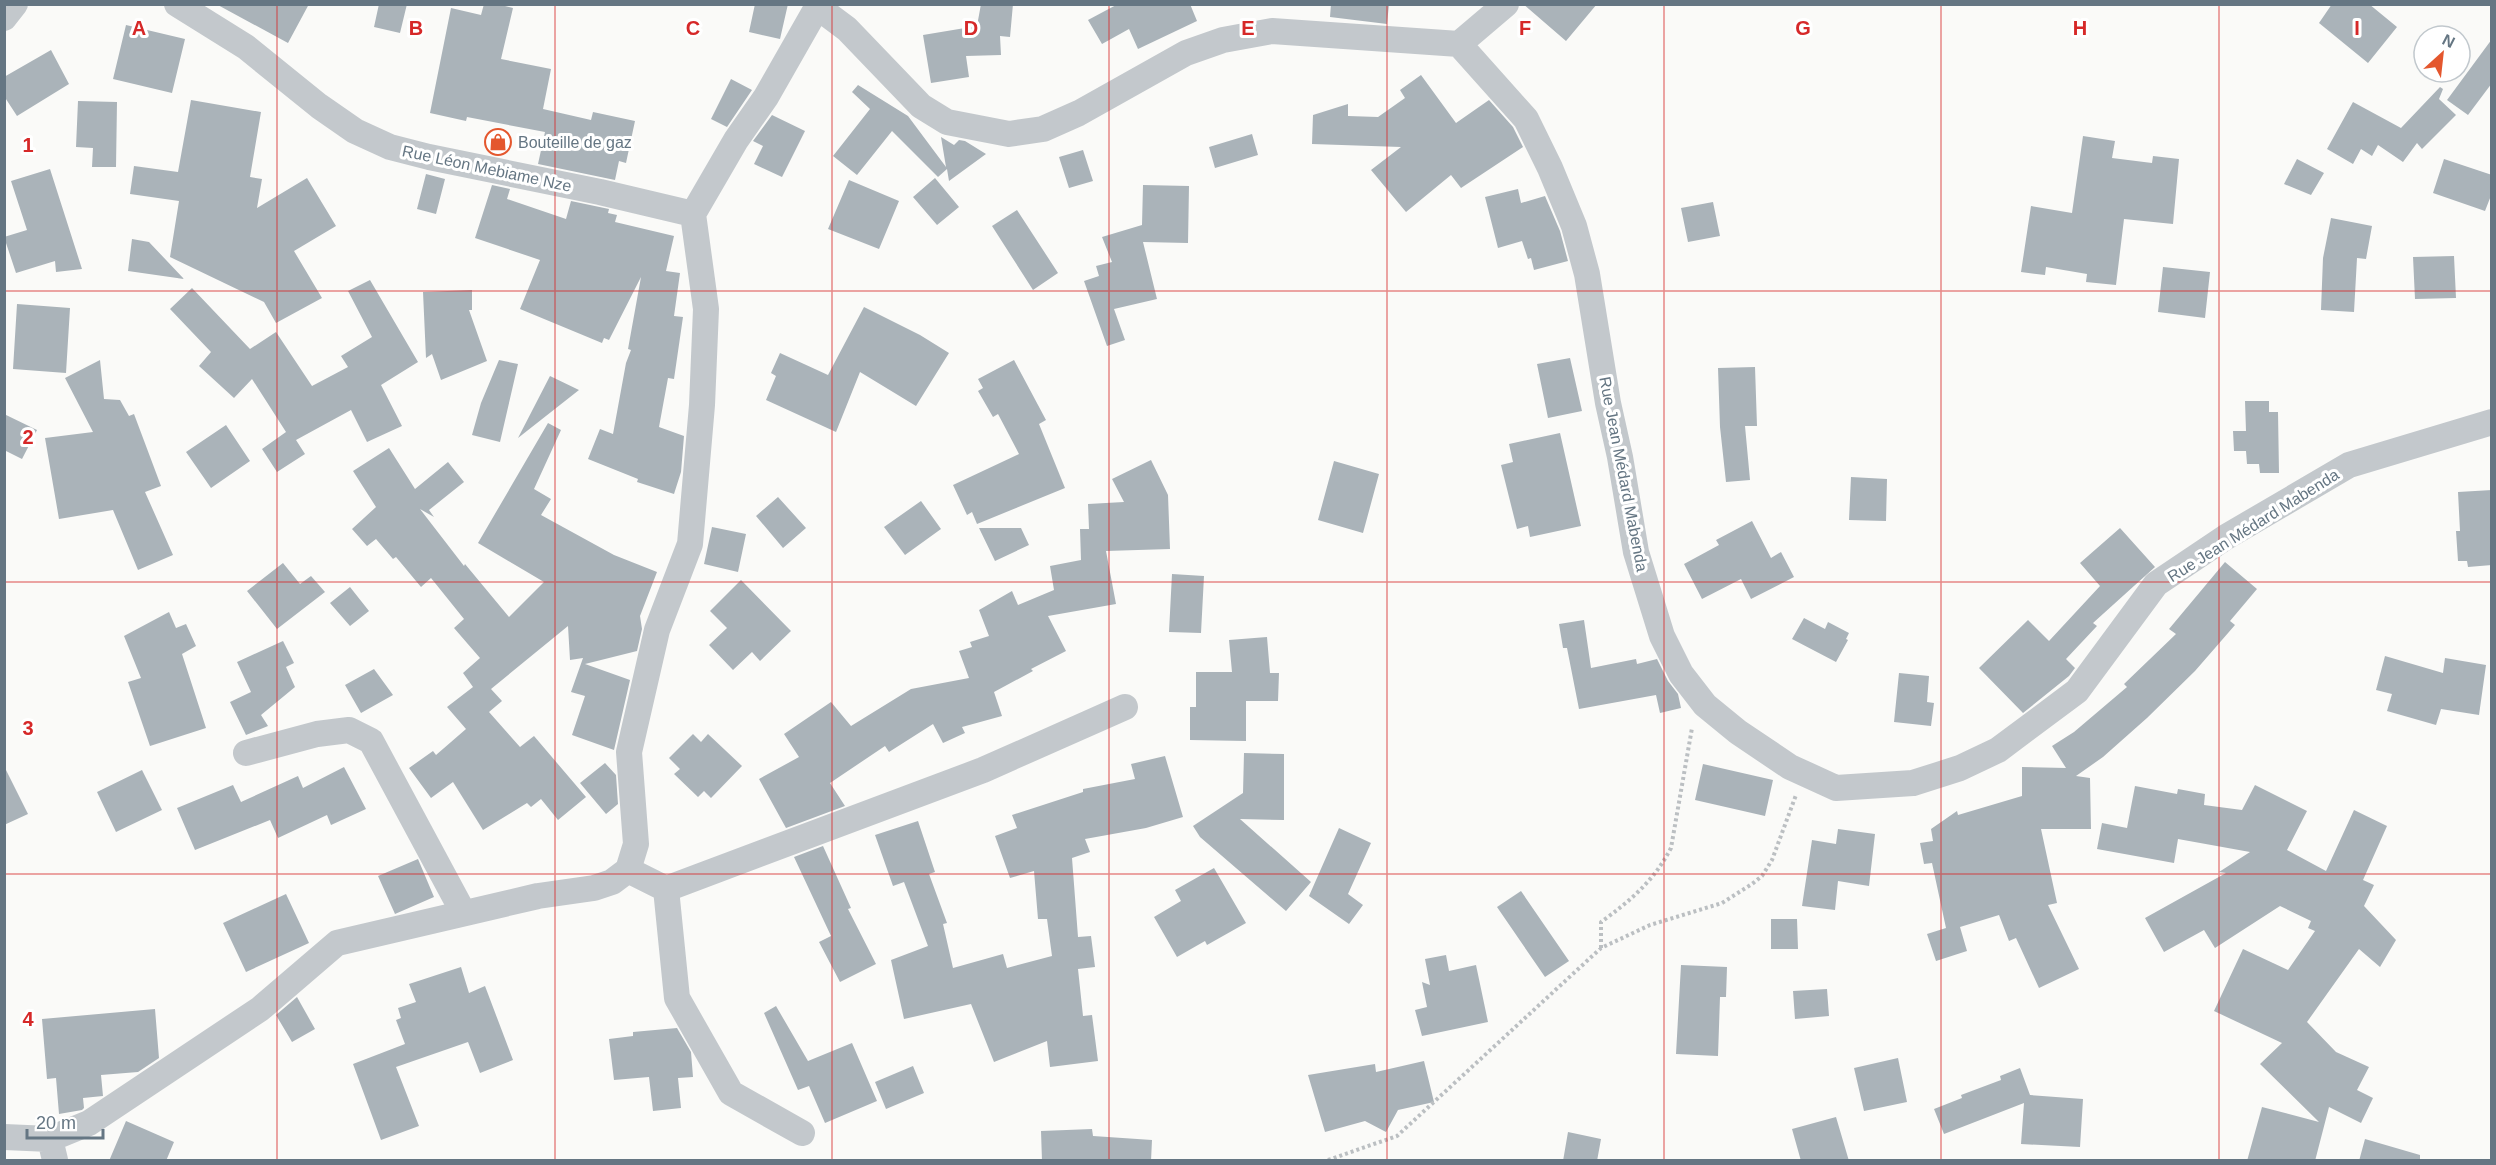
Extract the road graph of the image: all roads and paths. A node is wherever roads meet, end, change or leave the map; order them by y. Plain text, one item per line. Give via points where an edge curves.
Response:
1 (15, 4) edge
2 (177, 4) edge
3 (1506, 4) edge
4 (819, 6) edge
5 (4, 18) edge
6 (1459, 44) junction
7 (693, 214) junction
8 (2492, 422) edge
9 (1125, 707) dead end
10 (1694, 717) dead end
11 (246, 753) dead end
12 (1802, 786) dead end
13 (628, 870) junction
14 (666, 889) junction
15 (463, 912) junction
16 (1601, 948) junction
17 (802, 1133) dead end
18 (4, 1137) edge
19 (52, 1150) edge
20 (1328, 1161) edge

1 - 5 street
2 - 7 street, Rue Léon Mebiame Nze via 246,47 355,131 390,147
3 - 6 street
4 - 6 street via 847,29 921,106 947,122 1009,134 1043,129 1186,53 1223,40 1272,31
4 - 7 street
6 - 8 street, Rue Jean Médard Mabenda via 1526,119 1574,226 1587,274 1636,552 1662,636 1681,674 1705,705 1738,732 1790,766 1836,788 1913,783 1960,768 1998,750 2077,691 2156,584 2226,537 2349,465
7 - 13 street via 706,309 690,544 657,630 629,752 636,844
9 - 14 street via 983,770
10 - 16 path via 1671,848 1646,885 1601,922
11 - 15 street via 317,734 349,730 371,741
12 - 16 path via 1762,876 1722,903 1650,925
13 - 14 street
13 - 15 street via 612,882 594,888
14 - 17 street via 677,998 731,1093
15 - 19 street via 337,943 250,1015
16 - 20 path via 1397,1136
18 - 19 street

